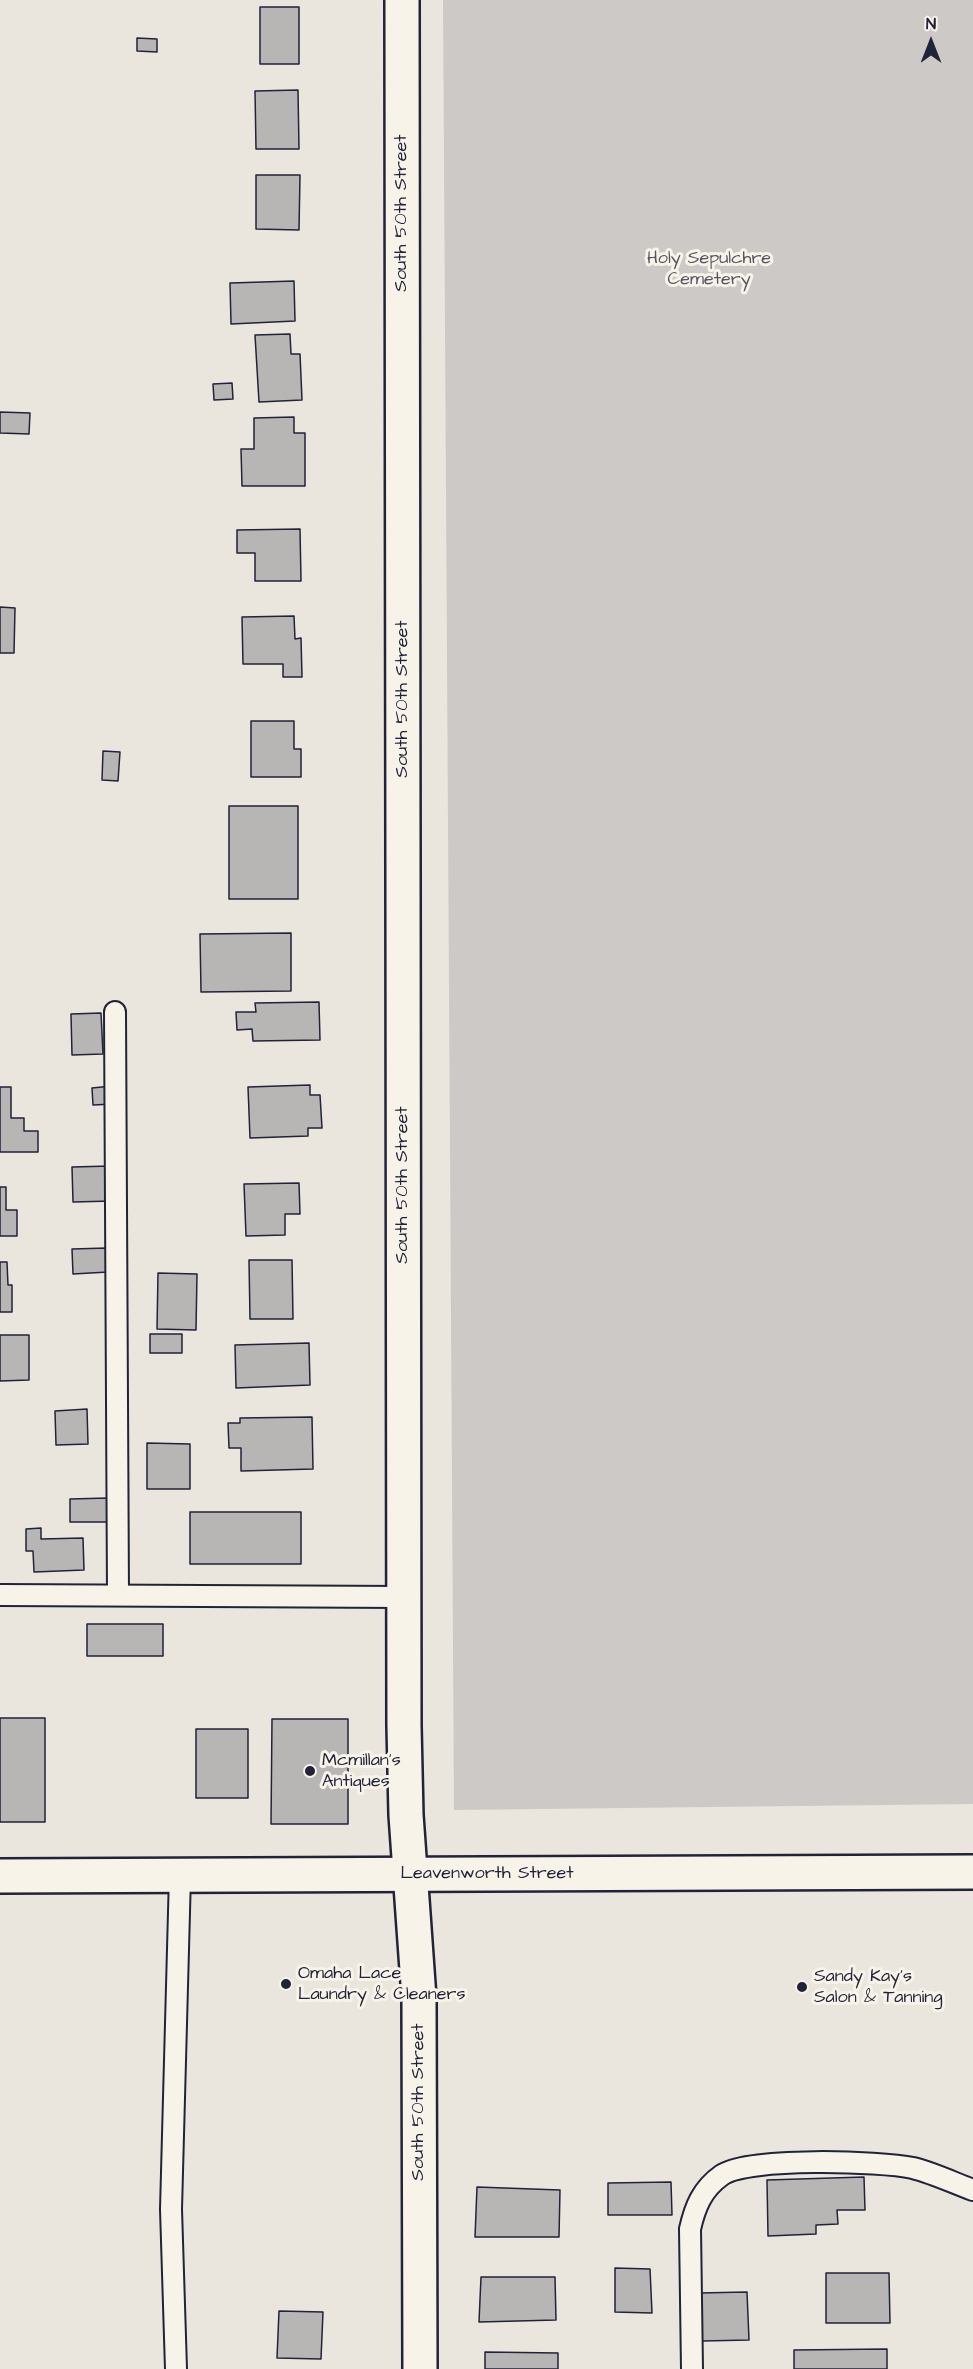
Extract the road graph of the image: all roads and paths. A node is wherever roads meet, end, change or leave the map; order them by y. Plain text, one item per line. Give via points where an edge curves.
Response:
1 (402, 0) edge
2 (115, 1012) dead end
3 (0, 1595) edge
4 (118, 1595) junction
5 (404, 1597) junction
6 (973, 1872) edge
7 (412, 1874) junction
8 (180, 1875) junction
9 (0, 1876) edge
10 (973, 2190) edge
11 (176, 2369) edge
12 (420, 2369) edge
13 (692, 2369) edge

1 - 5 main road, South 50th Street
2 - 4 lane
3 - 4 lane
4 - 5 lane
5 - 7 main road, South 50th Street via 405,1796
6 - 7 main road, Leavenworth Street
7 - 8 main road, Leavenworth Street
7 - 12 main road, South 50th Street via 419,1998
8 - 9 main road, Leavenworth Street
8 - 11 lane via 171,2209
10 - 13 lane via 913,2168 872,2164 759,2165 724,2174 702,2195 690,2229

